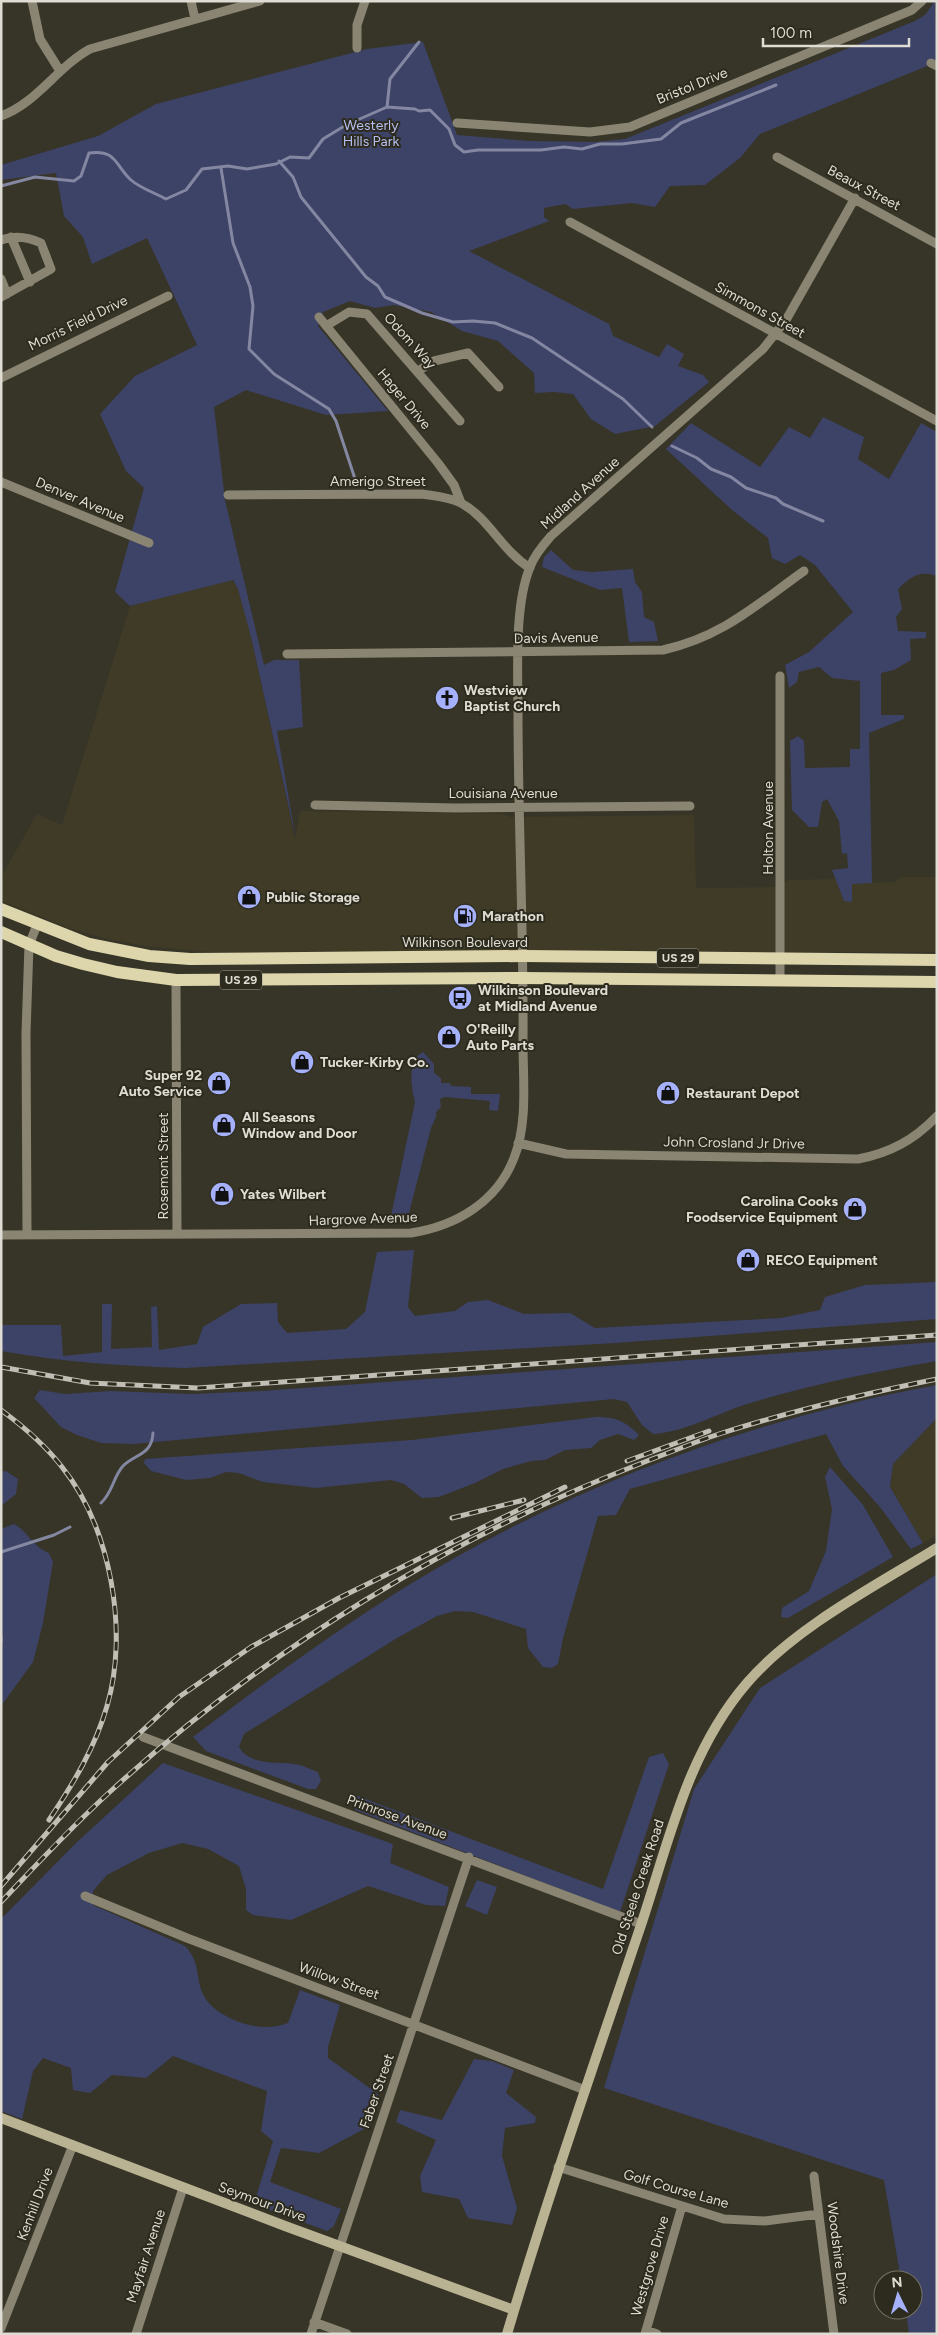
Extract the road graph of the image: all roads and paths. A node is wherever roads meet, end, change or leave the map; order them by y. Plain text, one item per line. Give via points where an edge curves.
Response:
1 (32, 1) edge
2 (191, 1) edge
3 (260, 1) edge
4 (365, 1) edge
5 (922, 1) edge
6 (195, 19) junction
7 (357, 48) dead end
8 (60, 70) junction
9 (1, 116) edge
10 (457, 123) dead end
11 (777, 157) dead end
12 (855, 198) junction
13 (570, 222) dead end
14 (12, 237) junction
15 (1, 240) edge
16 (937, 244) edge
17 (1, 279) edge
18 (30, 282) junction
19 (4, 295) edge
20 (168, 296) dead end
21 (319, 317) dead end
22 (326, 326) junction
23 (776, 334) junction
24 (418, 371) junction
25 (2, 375) edge
26 (499, 387) dead end
27 (460, 421) dead end
28 (937, 421) edge
29 (1, 482) edge
30 (228, 495) dead end
31 (461, 503) junction
32 (149, 543) dead end
33 (530, 568) junction
34 (804, 571) dead end
35 (519, 652) junction
36 (287, 654) dead end
37 (780, 676) dead end
38 (316, 805) dead end
39 (690, 806) dead end
40 (518, 807) junction
41 (1, 909) edge
42 (37, 925) junction
43 (1, 932) edge
44 (29, 945) junction
45 (523, 956) junction
46 (781, 959) junction
47 (937, 960) edge
48 (523, 978) junction
49 (176, 980) junction
50 (780, 980) junction
51 (937, 982) edge
52 (937, 1116) edge
53 (518, 1143) junction
54 (27, 1233) junction
55 (177, 1233) junction
56 (1, 1234) edge
57 (937, 1548) edge
58 (143, 1737) dead end
59 (469, 1858) junction
60 (85, 1896) dead end
61 (642, 1924) junction
62 (414, 2024) junction
63 (585, 2090) junction
64 (1, 2118) edge
65 (72, 2145) junction
66 (558, 2167) junction
67 (814, 2176) dead end
68 (183, 2188) junction
69 (682, 2206) junction
70 (819, 2214) junction
71 (339, 2245) junction
72 (514, 2310) junction
73 (314, 2322) junction
74 (1, 2328) edge
75 (646, 2332) edge
76 (136, 2334) edge
77 (311, 2334) edge
78 (347, 2334) edge
79 (507, 2334) edge
80 (657, 2334) edge
81 (834, 2334) edge

1 - 8 street via 40,39
2 - 6 street
3 - 6 street
4 - 7 street via 357,25
5 - 10 street, Bristol Drive via 912,10 630,127 590,132
6 - 8 street via 100,45 74,58
8 - 9 street via 33,98
11 - 12 street, Beaux Street
12 - 16 street, Beaux Street
12 - 23 street, Midland Avenue
13 - 23 street, Simmons Street
14 - 15 street
14 - 18 street
14 - 18 street via 41,242 49,260 51,269
17 - 19 street
18 - 19 street
20 - 25 street, Morris Field Drive
21 - 22 street, Hager Drive
22 - 24 street, Odom Way via 346,312 364,312
22 - 31 street, Hager Drive via 438,463 454,485
23 - 28 street, Simmons Street
23 - 33 street, Midland Avenue via 764,349 551,536
24 - 26 street via 434,360 468,353
24 - 27 street, Odom Way
29 - 32 street, Denver Avenue
30 - 31 street, Amerigo Street via 422,494
31 - 33 street, Amerigo Street via 480,517 510,553
33 - 35 street, Midland Avenue via 524,593
34 - 35 street, Davis Avenue via 734,622 686,645 650,650
35 - 36 street, Davis Avenue
35 - 40 street, Midland Avenue
37 - 46 street, Holton Avenue
38 - 40 street, Louisiana Avenue
39 - 40 street, Louisiana Avenue
40 - 45 street, Midland Avenue
41 - 42 main road, Wilkinson Boulevard / US 29
42 - 44 street
42 - 45 main road, Wilkinson Boulevard / US 29 via 116,951 183,958
43 - 44 main road, US 29
44 - 49 main road, US 29 via 74,962 111,971
44 - 54 street
45 - 46 main road, Wilkinson Boulevard / US 29
45 - 48 street, Midland Avenue
46 - 47 main road, Wilkinson Boulevard / US 29
46 - 50 street, Holton Avenue
48 - 49 main road, US 29
48 - 50 main road, US 29
48 - 53 street, Hargrove Avenue via 522,1111
49 - 55 street, Rosemont Street
50 - 51 main road, US 29
52 - 53 street, John Crosland Jr Drive via 898,1147 877,1156 858,1159 566,1154
53 - 55 street, Hargrove Avenue via 503,1180 490,1196 458,1220 436,1229 411,1233 330,1235
54 - 55 street, Hargrove Avenue
54 - 56 street, Hargrove Avenue
57 - 61 main road, Old Steele Creek Road via 787,1646 735,1698 708,1738 688,1780
58 - 59 street, Primrose Avenue
59 - 61 street, Primrose Avenue
59 - 62 street, Faber Street
60 - 62 street, Willow Street
61 - 63 main road, Old Steele Creek Road
62 - 63 street, Willow Street
62 - 71 street, Faber Street
63 - 66 main road, Old Steele Creek Road
64 - 65 main road, Seymour Drive
65 - 68 main road, Seymour Drive
65 - 74 street, Kenhill Drive
66 - 69 street, Golf Course Lane
66 - 72 main road, Old Steele Creek Road
67 - 70 street, Woodshire Drive
68 - 71 main road, Seymour Drive
68 - 76 street, Mayfair Avenue
69 - 70 street, Golf Course Lane via 724,2218 749,2221
69 - 75 street, Westgrove Drive
70 - 81 street, Woodshire Drive
71 - 72 main road, Seymour Drive
71 - 73 street, Faber Street
72 - 79 main road, Old Steele Creek Road
73 - 77 street, Faber Street
73 - 78 street
75 - 80 street

